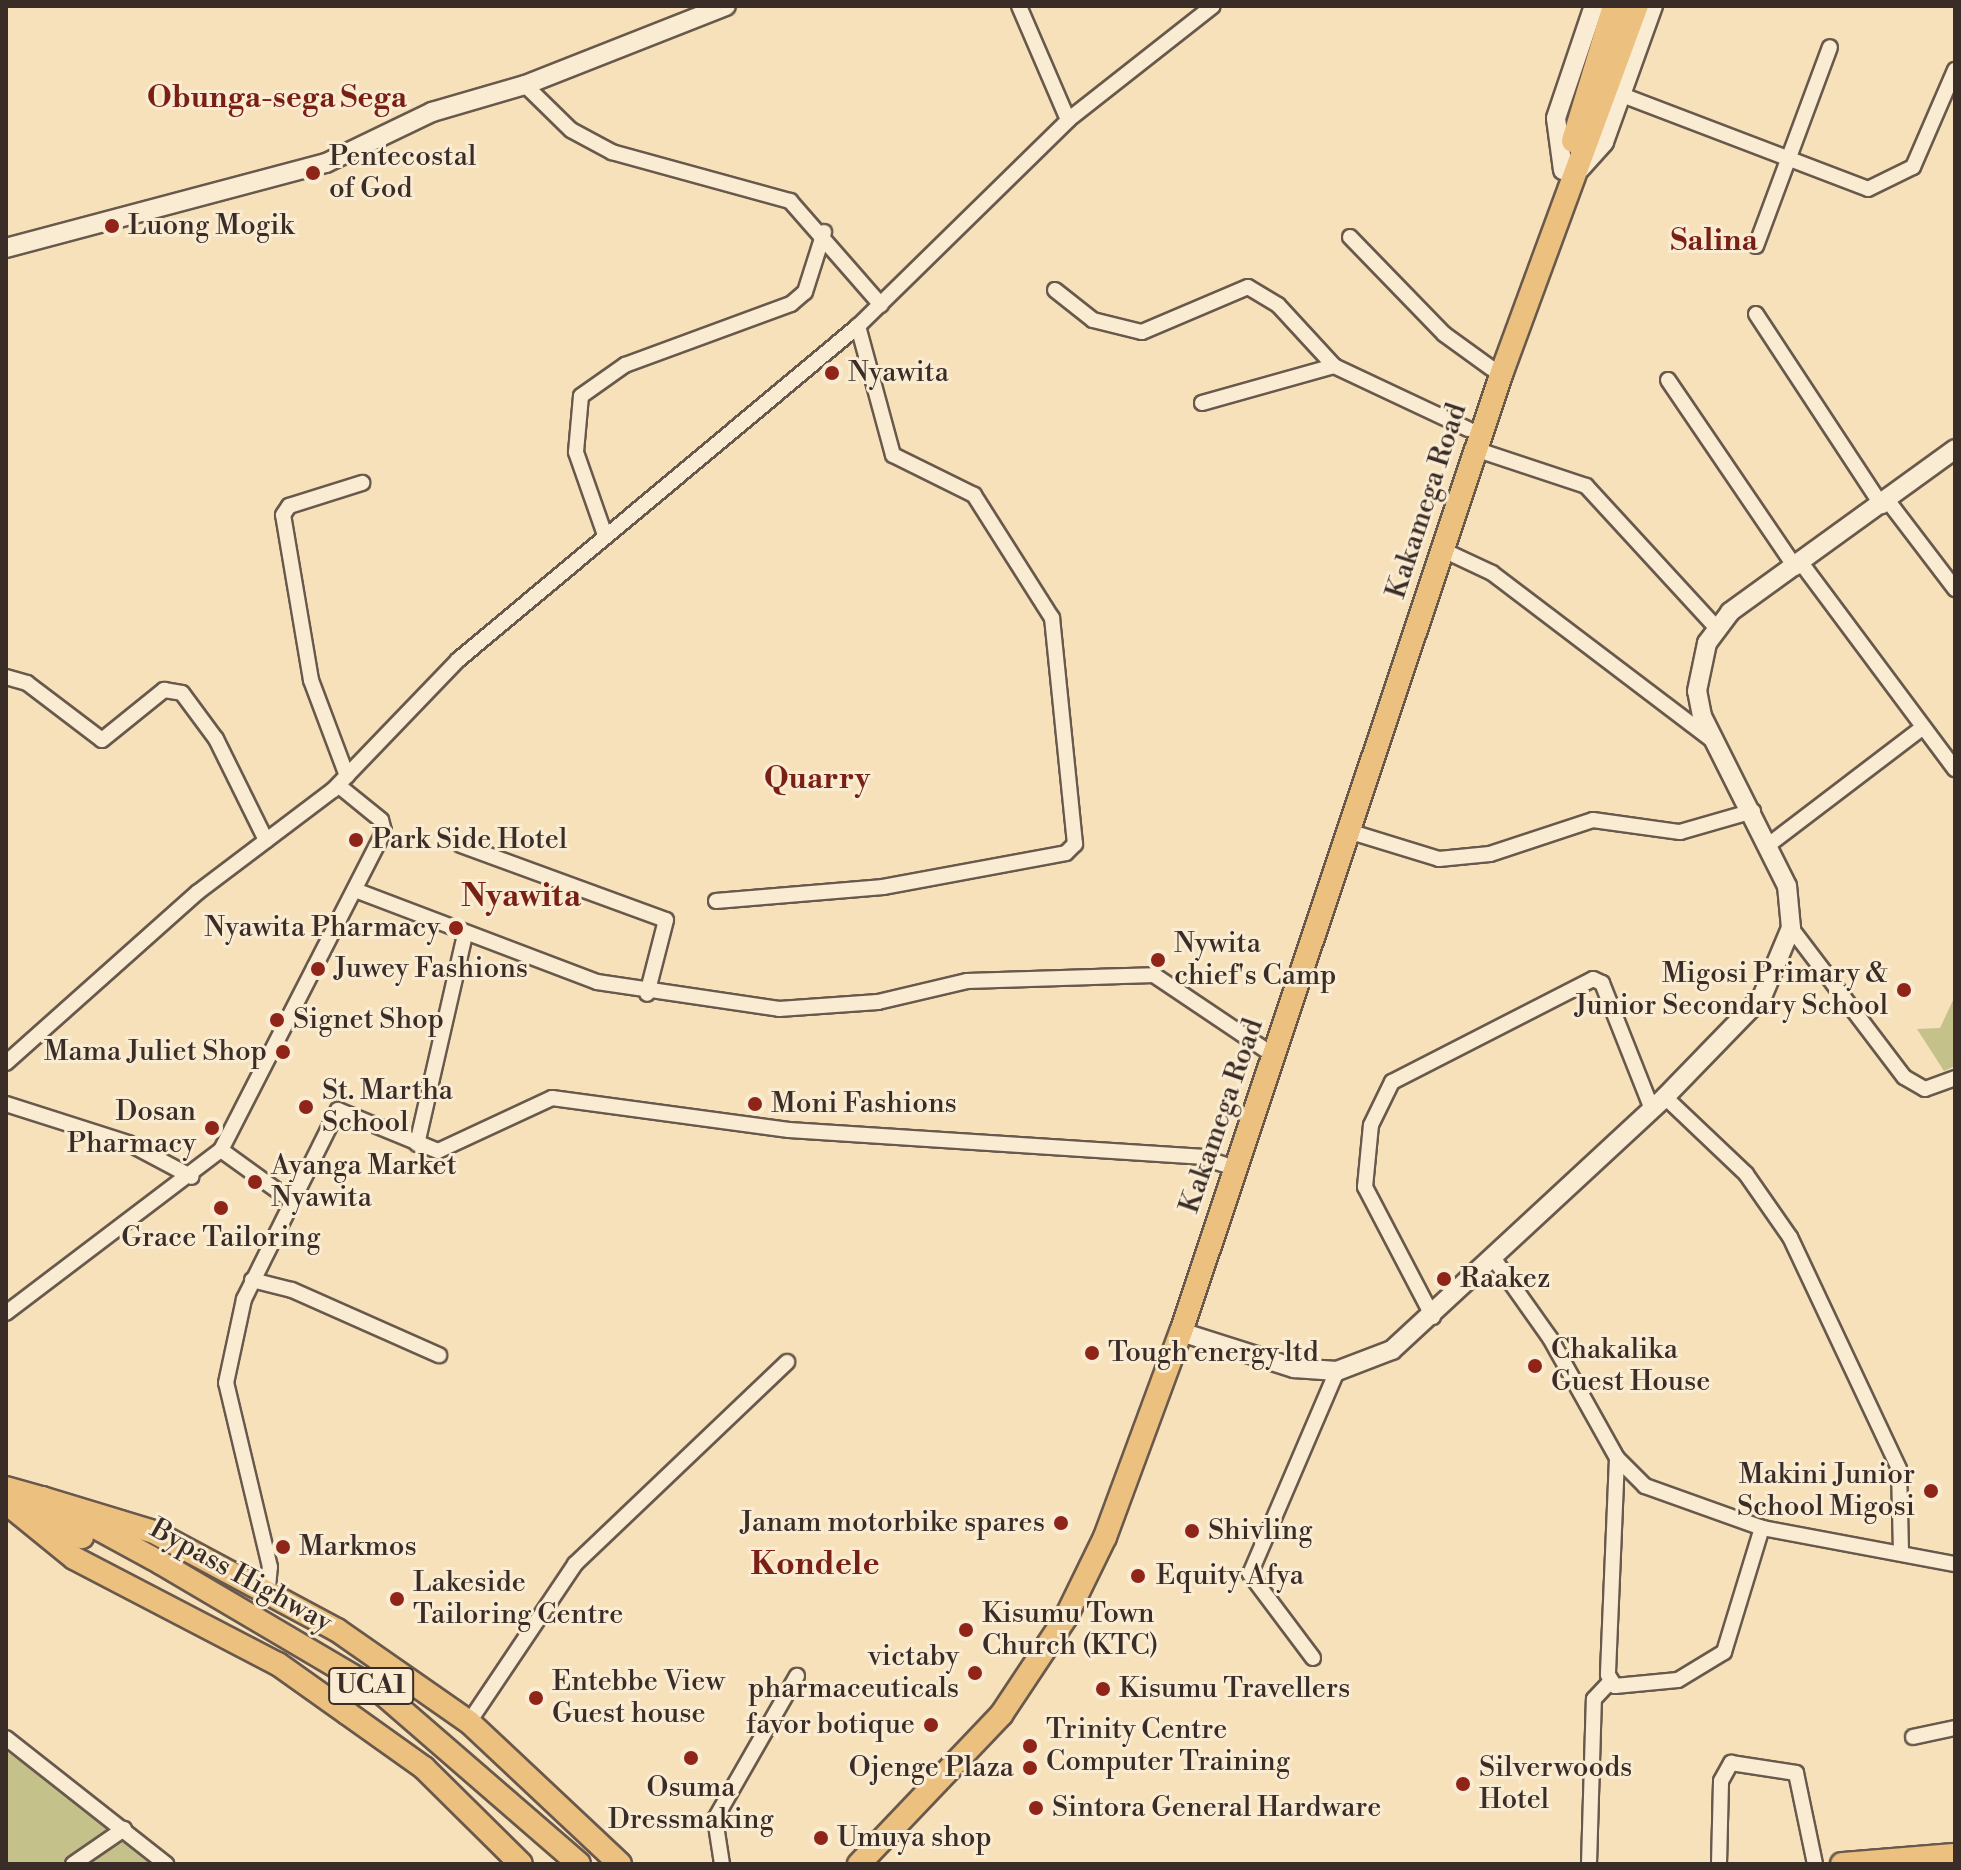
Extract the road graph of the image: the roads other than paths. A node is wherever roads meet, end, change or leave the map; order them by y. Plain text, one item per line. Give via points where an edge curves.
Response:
1 (726, 6) edge
2 (1019, 6) edge
3 (1213, 6) edge
4 (1594, 6) edge
5 (1614, 6) edge
6 (1637, 6) edge
7 (1653, 6) edge
8 (1830, 47) dead end
9 (1955, 70) edge
10 (525, 85) junction
11 (1622, 95) junction
12 (1068, 120) junction
13 (1786, 160) junction
14 (1569, 172) junction
15 (824, 232) junction
16 (1350, 237) dead end
17 (1756, 246) dead end
18 (6, 248) edge
19 (1055, 290) dead end
20 (881, 305) junction
21 (1756, 314) dead end
22 (858, 326) junction
23 (1334, 366) junction
24 (1491, 368) junction
25 (1668, 380) dead end
26 (1202, 403) dead end
27 (1472, 439) junction
28 (1955, 449) edge
29 (362, 483) dead end
30 (1885, 504) junction
31 (605, 535) junction
32 (1443, 550) junction
33 (1799, 566) junction
34 (1955, 589) edge
35 (1714, 625) junction
36 (6, 677) edge
37 (1922, 728) junction
38 (1718, 745) junction
39 (1955, 769) edge
40 (343, 780) junction
41 (1753, 811) junction
42 (1348, 831) junction
43 (266, 840) junction
44 (1771, 843) junction
45 (461, 845) dead end
46 (355, 890) junction
47 (716, 901) dead end
48 (1791, 928) junction
49 (465, 935) junction
50 (647, 994) junction
51 (1264, 1049) junction
52 (6, 1063) edge
53 (1955, 1078) edge
54 (1658, 1103) junction
55 (6, 1104) edge
56 (417, 1144) junction
57 (221, 1150) junction
58 (1225, 1165) junction
59 (192, 1177) junction
60 (289, 1199) junction
61 (1494, 1259) junction
62 (252, 1280) junction
63 (6, 1313) edge
64 (1433, 1317) junction
65 (1181, 1332) junction
66 (439, 1355) dead end
67 (787, 1362) dead end
68 (1337, 1371) junction
69 (1617, 1458) junction
70 (6, 1488) edge
71 (42, 1498) junction
72 (11, 1507) edge
73 (1762, 1528) junction
74 (1901, 1552) junction
75 (132, 1555) junction
76 (1955, 1564) edge
77 (268, 1588) junction
78 (1313, 1658) dead end
79 (797, 1676) dead end
80 (1610, 1682) junction
81 (469, 1722) junction
82 (1955, 1728) edge
83 (1913, 1737) dead end
84 (6, 1738) edge
85 (124, 1829) junction
86 (1955, 1855) edge
87 (73, 1864) edge
88 (166, 1864) edge
89 (521, 1864) edge
90 (563, 1864) edge
91 (579, 1864) edge
92 (620, 1864) edge
93 (722, 1864) edge
94 (849, 1864) edge
95 (859, 1864) edge
96 (1589, 1864) edge
97 (1719, 1864) edge
98 (1815, 1864) edge
99 (1842, 1864) edge

1 - 10 street
2 - 12 street
3 - 12 street
4 - 14 street via 1556,118
5 - 14 main road, Kakamega Road
6 - 14 main road, Kakamega Road
7 - 11 street
8 - 13 street
9 - 13 street via 1913,167 1899,179 1868,189
10 - 15 street via 591,142 674,175 777,195
10 - 18 street via 432,112 326,163
11 - 13 street
11 - 14 street via 1604,142
12 - 20 street
13 - 17 street
14 - 24 main road, Kakamega Road
14 - 27 main road, Kakamega Road
15 - 20 street
15 - 31 street via 805,292 791,304 625,365 581,396 576,452
16 - 24 street via 1444,334
19 - 23 street via 1093,320 1142,332 1248,287 1278,305
20 - 22 street
21 - 30 street
22 - 31 street
22 - 47 street via 893,455 974,495 1052,618 1075,844 1066,853 883,887
23 - 26 street
23 - 27 street
24 - 27 main road, Kakamega Road
25 - 33 street
27 - 32 main road, Kakamega Road
27 - 35 street via 1586,486
27 - 51 main road, Kakamega Road
28 - 30 street
29 - 40 street via 289,506 283,515 311,680
30 - 33 street
30 - 34 street
31 - 40 street via 430,687
32 - 38 street via 1492,573
32 - 42 main road, Kakamega Road
33 - 35 street
33 - 37 street
35 - 38 street via 1697,691
36 - 43 street via 27,683 102,740 164,690 182,693 216,739
37 - 39 street
37 - 44 street
38 - 41 street
40 - 43 street
40 - 46 street via 384,823
41 - 42 street via 1680,832 1593,820 1490,854 1439,859
41 - 44 street
42 - 65 main road, Kakamega Road
43 - 52 street
44 - 48 street via 1787,886
45 - 50 street via 666,920
46 - 49 street
46 - 57 street
48 - 53 street via 1904,1077 1925,1089
48 - 54 street via 1762,997
49 - 50 street
49 - 56 street
50 - 51 street via 803,1009 967,981 1154,975
51 - 58 main road, Kakamega Road
54 - 61 street
54 - 64 street via 1602,983 1593,979 1392,1082 1371,1125 1365,1187
54 - 74 street via 1746,1174 1790,1237 1899,1469
55 - 59 street via 128,1143
56 - 58 street via 438,1151 552,1098 789,1130 1201,1157
56 - 60 street via 338,1110
57 - 59 street
57 - 60 street
58 - 94 main road, Kakamega Road via 1099,1534 1059,1615 993,1710
59 - 63 street
60 - 62 street
61 - 64 street
61 - 69 street via 1550,1338
62 - 66 street via 292,1290
62 - 77 street via 238,1315 225,1401 270,1567
64 - 68 street via 1392,1350
65 - 68 street via 1294,1368
65 - 95 main road, Kakamega Road via 1105,1537 1066,1617 1001,1715
67 - 81 street via 575,1564
68 - 78 street via 1250,1574
69 - 73 street via 1654,1491
69 - 80 street
70 - 71 main road, Bypass Highway / UCA1
71 - 75 main road, Bypass Highway / UCA1
71 - 77 main road via 154,1532
72 - 75 main road, Bypass Highway / UCA1
72 - 89 main road via 74,1558 278,1664 424,1768
73 - 74 street
73 - 80 street via 1734,1635 1716,1661 1678,1680
74 - 76 street
75 - 90 main road, Bypass Highway / UCA1 via 365,1695 437,1747
75 - 91 main road, Bypass Highway / UCA1 via 383,1694
77 - 81 main road
79 - 93 street via 715,1819
80 - 96 street via 1594,1699
81 - 92 main road
82 - 83 street
84 - 85 street
85 - 87 street
85 - 88 street
86 - 99 main road
97 - 98 street via 1721,1781 1731,1763 1796,1773

